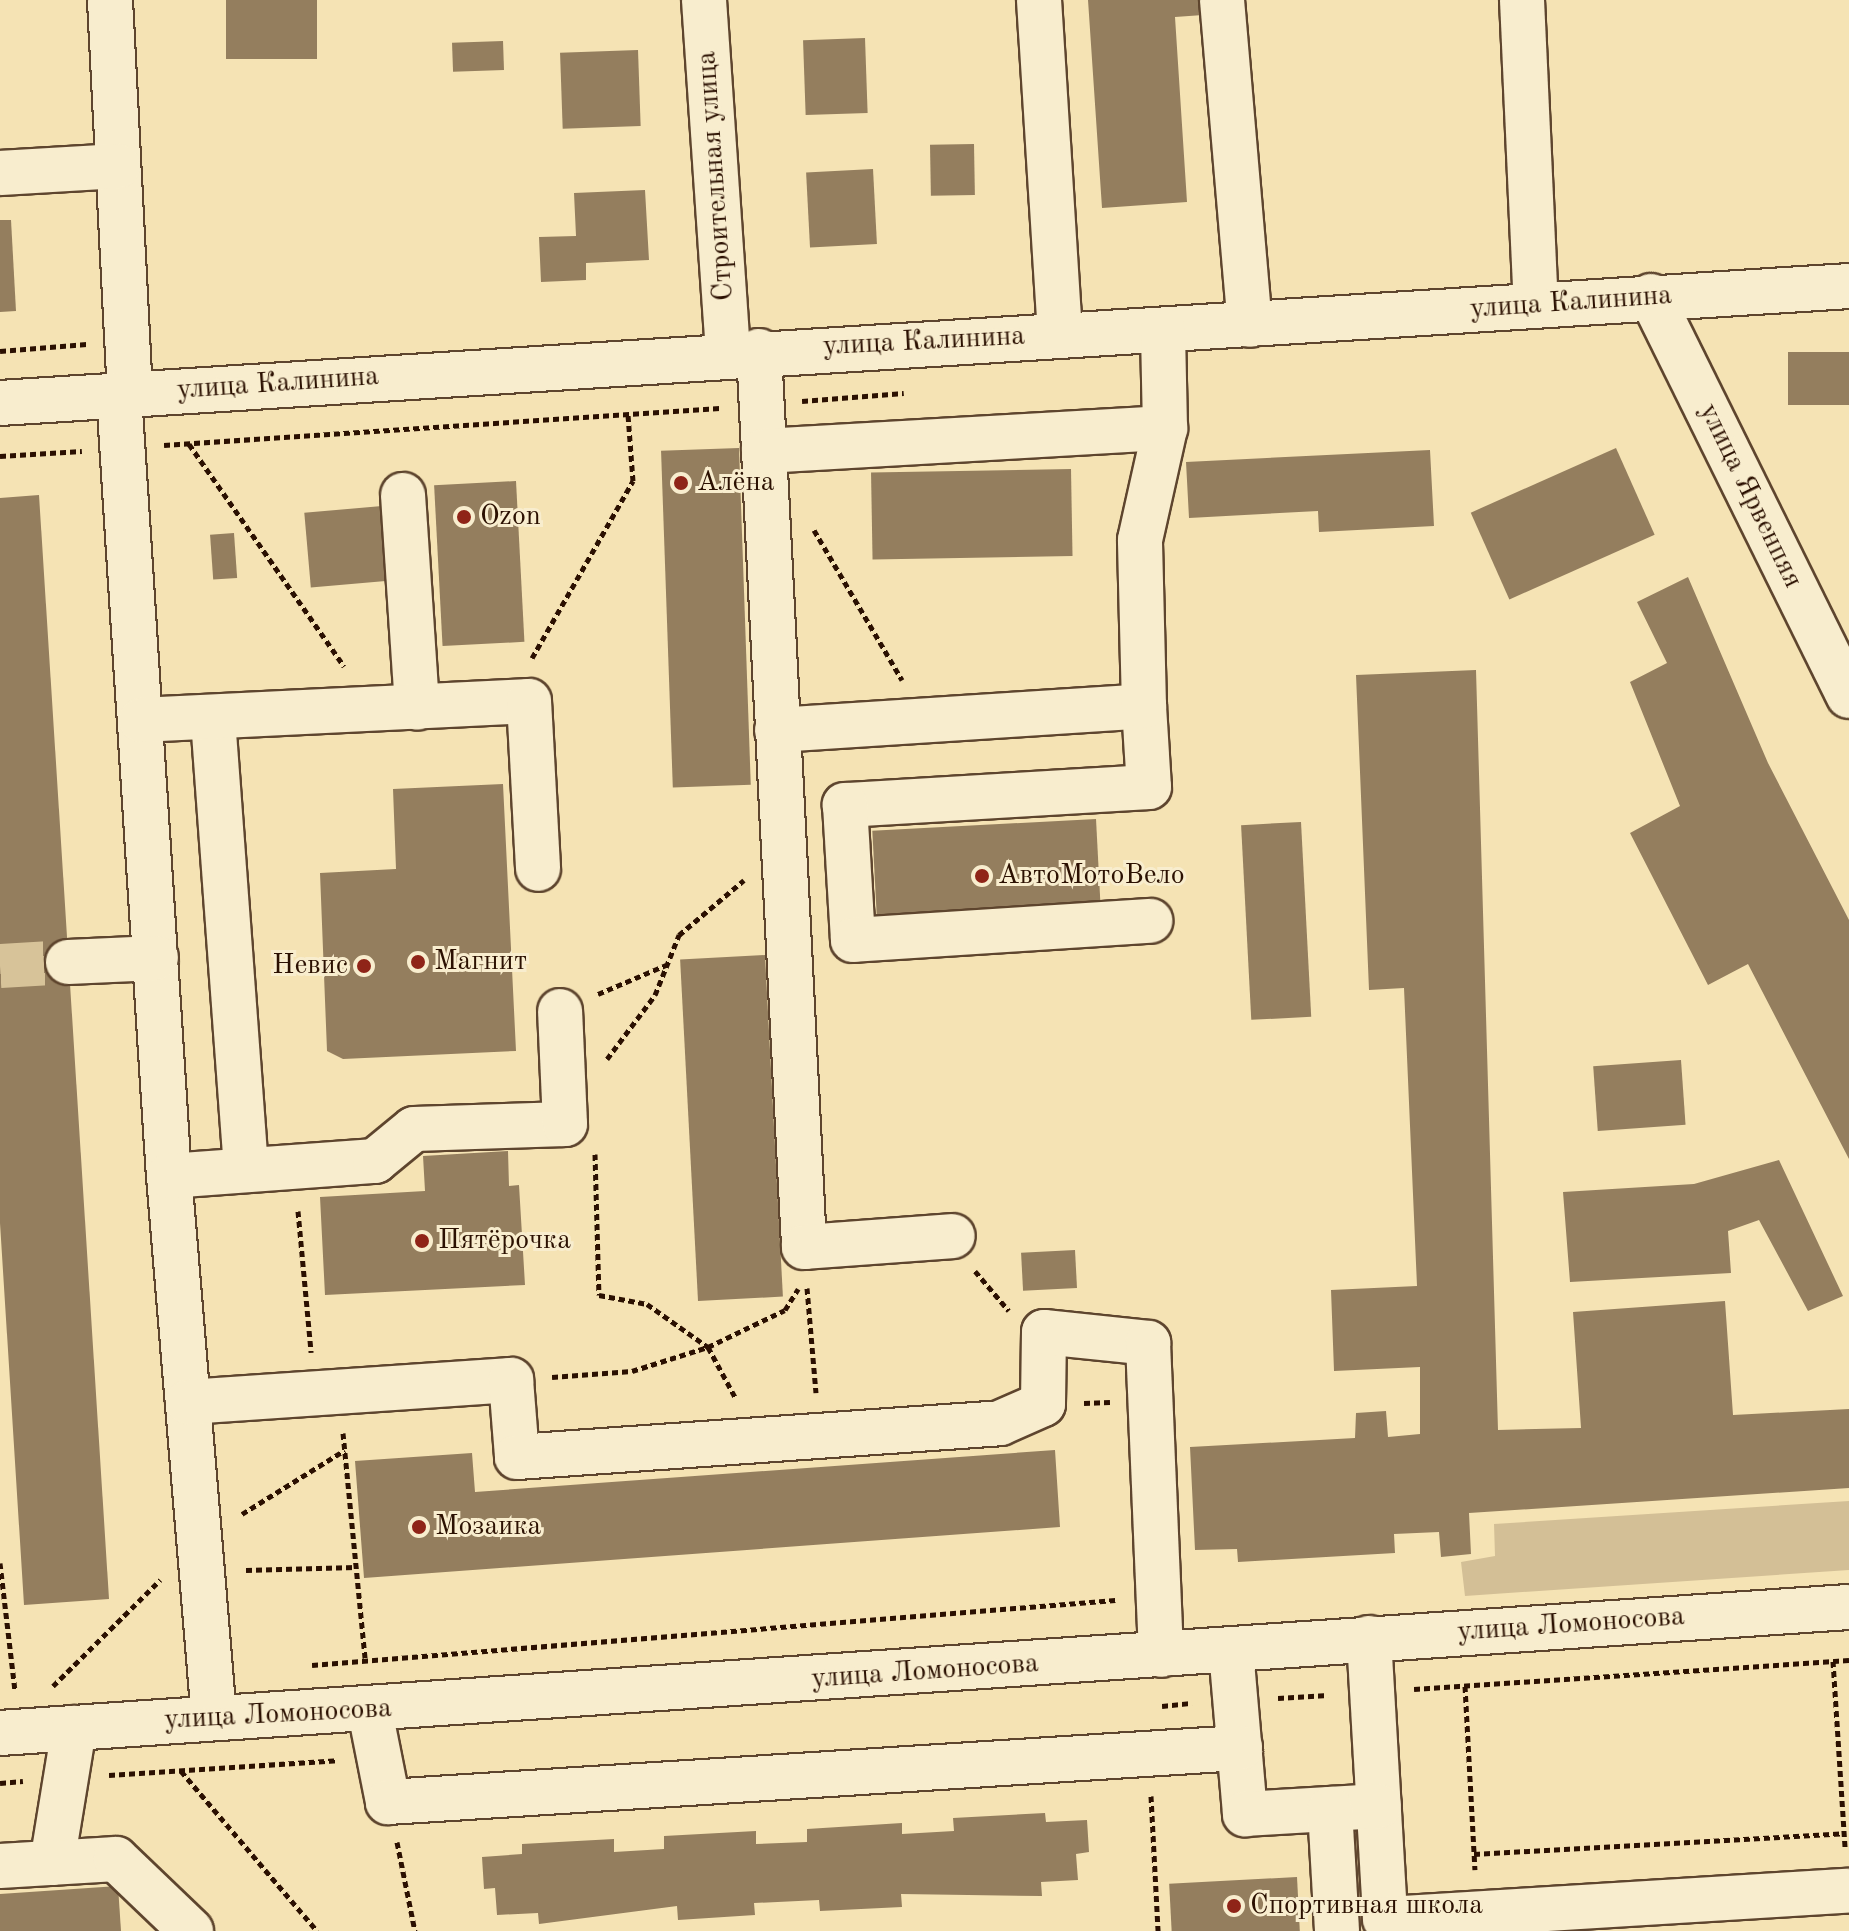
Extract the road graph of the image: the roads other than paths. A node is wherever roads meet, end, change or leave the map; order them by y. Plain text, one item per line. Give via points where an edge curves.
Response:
1 (110, 0) edge
2 (704, 0) edge
3 (1039, 0) edge
4 (1222, 0) edge
5 (1522, 0) edge
6 (118, 166) junction
7 (0, 173) edge
8 (1849, 286) edge
9 (1651, 296) junction
10 (1536, 305) junction
11 (1250, 325) junction
12 (1163, 330) junction
13 (1060, 335) junction
14 (744, 352) junction
15 (125, 395) junction
16 (0, 403) edge
17 (1165, 428) junction
18 (764, 451) junction
19 (403, 495) dead end
20 (1849, 696) edge
21 (1144, 706) junction
22 (396, 709) junction
23 (213, 719) junction
24 (141, 720) junction
25 (777, 730) junction
26 (538, 869) dead end
27 (1150, 921) dead end
28 (156, 958) junction
29 (68, 962) tunnel mouth
30 (560, 1011) road end
31 (246, 1170) junction
32 (169, 1176) junction
33 (953, 1236) road end
34 (188, 1402) junction
35 (1849, 1607) edge
36 (1369, 1638) junction
37 (1231, 1650) junction
38 (1161, 1655) junction
39 (70, 1708) junction
40 (370, 1711) junction
41 (214, 1718) junction
42 (0, 1733) edge
43 (1240, 1748) junction
44 (1379, 1806) junction
45 (1330, 1809) junction
46 (52, 1863) junction
47 (0, 1866) edge
48 (1848, 1891) edge
49 (191, 1931) edge
50 (1337, 1931) edge

1 - 6 street
2 - 14 street, Строительная улица
3 - 13 street
4 - 11 street
5 - 10 street
6 - 7 street
6 - 15 street via 128,341
8 - 9 street, улица Калинина
9 - 10 street, улица Калинина
9 - 20 street, улица Ярвенпяя
10 - 11 street, улица Калинина
11 - 12 street, улица Калинина
12 - 13 street, улица Калинина
12 - 17 street
13 - 14 street, улица Калинина
14 - 15 street, улица Калинина
14 - 18 street, Строительная улица via 762,405
15 - 16 street, улица Калинина
15 - 24 street via 123,448
17 - 18 street
17 - 21 street via 1140,540
18 - 25 street, Строительная улица
19 - 22 street
21 - 25 street
21 - 27 street via 1149,787 845,805 853,940
22 - 23 street
22 - 26 street via 529,701
23 - 24 street
23 - 31 street
24 - 28 street
25 - 33 street, Строительная улица via 804,1247
28 - 29 street
28 - 32 street
30 - 31 street via 565,1124 414,1129 375,1161
31 - 32 street
32 - 34 street
34 - 38 street via 511,1380 517,1457 1000,1423 1043,1404 1044,1332 1148,1343
34 - 41 street
35 - 36 street, улица Ломоносова
36 - 37 street, улица Ломоносова
36 - 44 street
37 - 38 street, улица Ломоносова
37 - 43 street
38 - 40 street, улица Ломоносова
39 - 41 street, улица Ломоносова
39 - 42 street, улица Ломоносова
39 - 46 street
40 - 41 street, улица Ломоносова
40 - 43 street via 388,1802
43 - 45 street via 1245,1814
44 - 45 street
44 - 48 street via 1385,1919
45 - 50 street
46 - 47 street
46 - 49 street via 116,1859

